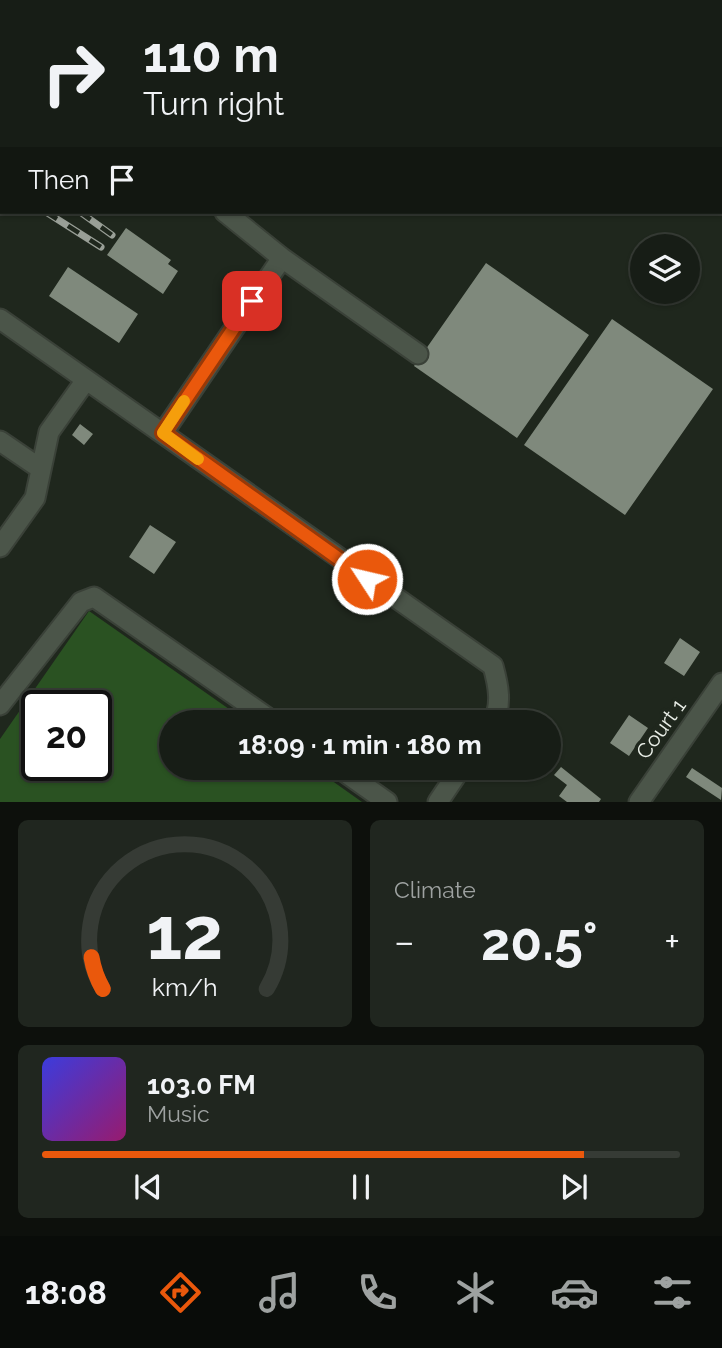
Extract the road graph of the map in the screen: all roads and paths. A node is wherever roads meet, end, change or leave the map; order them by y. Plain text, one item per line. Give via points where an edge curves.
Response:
1 (228, 214) edge
2 (282, 257) junction
3 (0, 319) edge
4 (418, 354) dead end
5 (86, 380) junction
6 (163, 433) junction
7 (0, 441) edge
8 (41, 469) junction
9 (0, 547) edge
10 (7, 680) edge
11 (722, 683) edge
12 (0, 705) edge
13 (256, 710) edge
14 (496, 710) edge
15 (356, 780) edge
16 (453, 780) edge
17 (387, 802) edge
18 (438, 802) edge
19 (639, 802) edge

1 - 2 street
2 - 4 street
2 - 6 street
3 - 5 street
5 - 6 street
5 - 8 street via 49,432
6 - 14 street via 493,666 499,691
7 - 8 street
8 - 9 street via 35,498
10 - 12 street
10 - 13 street via 81,602 94,597
11 - 19 street, Court 1
15 - 17 street
16 - 18 street

